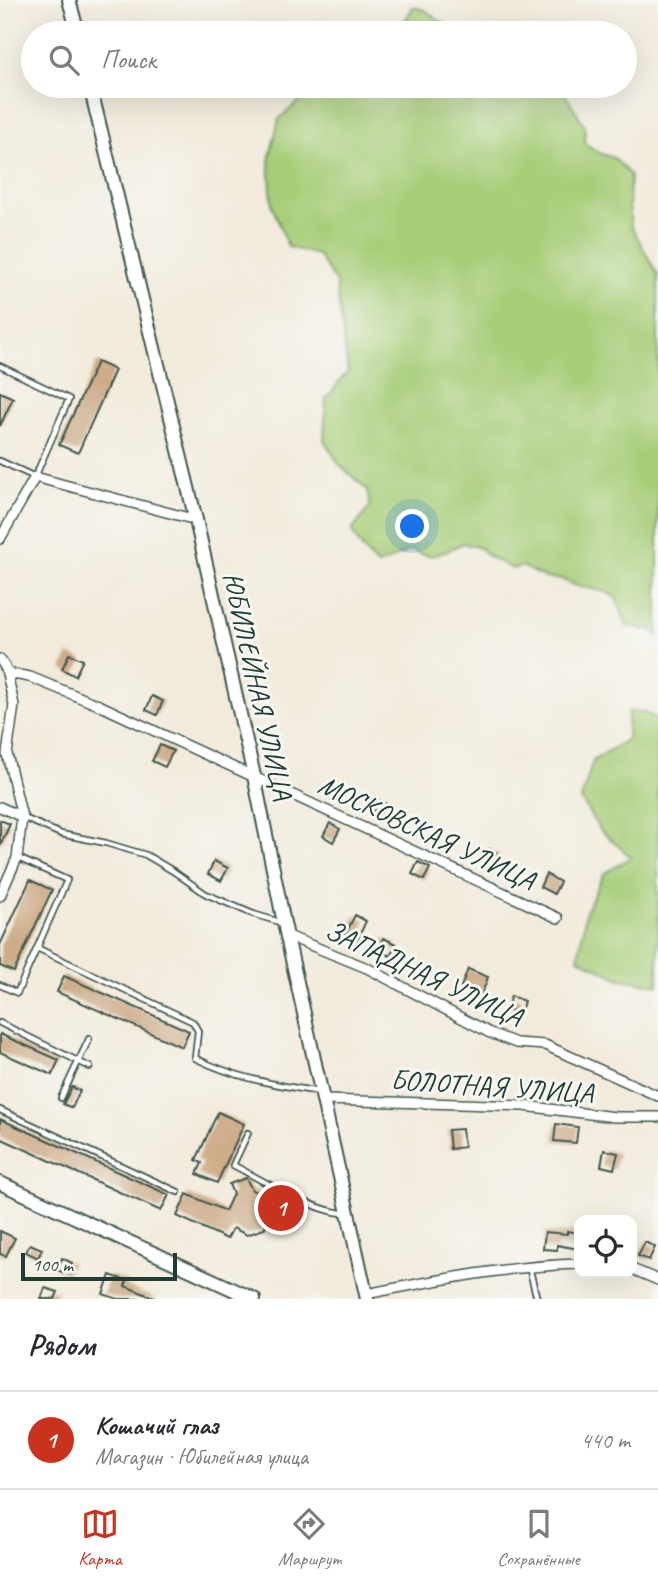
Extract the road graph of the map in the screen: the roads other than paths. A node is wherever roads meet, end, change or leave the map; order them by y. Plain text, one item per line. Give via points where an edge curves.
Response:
1 (69, 0) edge
2 (75, 21) edge
3 (93, 98) edge
4 (0, 366) edge
5 (0, 461) edge
6 (35, 477) junction
7 (196, 520) junction
8 (0, 539) edge
9 (0, 659) edge
10 (7, 673) junction
11 (3, 753) edge
12 (254, 776) junction
13 (0, 807) edge
14 (22, 817) junction
15 (17, 858) junction
16 (0, 896) edge
17 (558, 918) dead end
18 (286, 930) junction
19 (37, 948) junction
20 (0, 985) edge
21 (0, 1023) edge
22 (89, 1039) dead end
23 (78, 1061) junction
24 (90, 1066) dead end
25 (323, 1096) junction
26 (658, 1096) edge
27 (61, 1098) dead end
28 (0, 1110) edge
29 (658, 1117) edge
30 (248, 1133) dead end
31 (0, 1182) edge
32 (178, 1192) dead end
33 (349, 1213) junction
34 (574, 1264) edge
35 (529, 1266) junction
36 (637, 1271) edge
37 (658, 1280) edge
38 (366, 1297) edge
39 (254, 1299) edge
40 (537, 1299) edge

1 - 2 main road
3 - 7 main road, ЮБИЛЕЙНАЯ УЛИЦА
4 - 6 lane via 69,399
5 - 6 lane
6 - 7 street
6 - 8 street
7 - 12 main road, ЮБИЛЕЙНАЯ УЛИЦА
9 - 10 street
10 - 11 street via 14,705
10 - 12 street, МОСКОВСКАЯ УЛИЦА via 77,696
11 - 14 street
12 - 17 street, МОСКОВСКАЯ УЛИЦА
12 - 18 main road, ЮБИЛЕЙНАЯ УЛИЦА
13 - 14 street
14 - 15 street
14 - 18 lane via 61,834 146,855 206,894
15 - 16 street
15 - 19 lane via 67,880
18 - 25 main road, ЮБИЛЕЙНАЯ УЛИЦА
18 - 26 street, ЗАПАДНАЯ УЛИЦА via 490,1033 516,1043 545,1045
19 - 20 lane via 17,993
19 - 25 lane via 193,1022 198,1031 194,1058 253,1080
21 - 23 lane
22 - 23 lane
23 - 24 lane
23 - 27 lane
25 - 29 street, БОЛОТНАЯ УЛИЦА
25 - 33 main road, ЮБИЛЕЙНАЯ УЛИЦА
28 - 32 lane
30 - 33 lane via 233,1165 338,1213
31 - 39 main road
33 - 38 main road, ЮБИЛЕЙНАЯ УЛИЦА
34 - 35 street
35 - 38 street
35 - 40 lane
36 - 37 street

